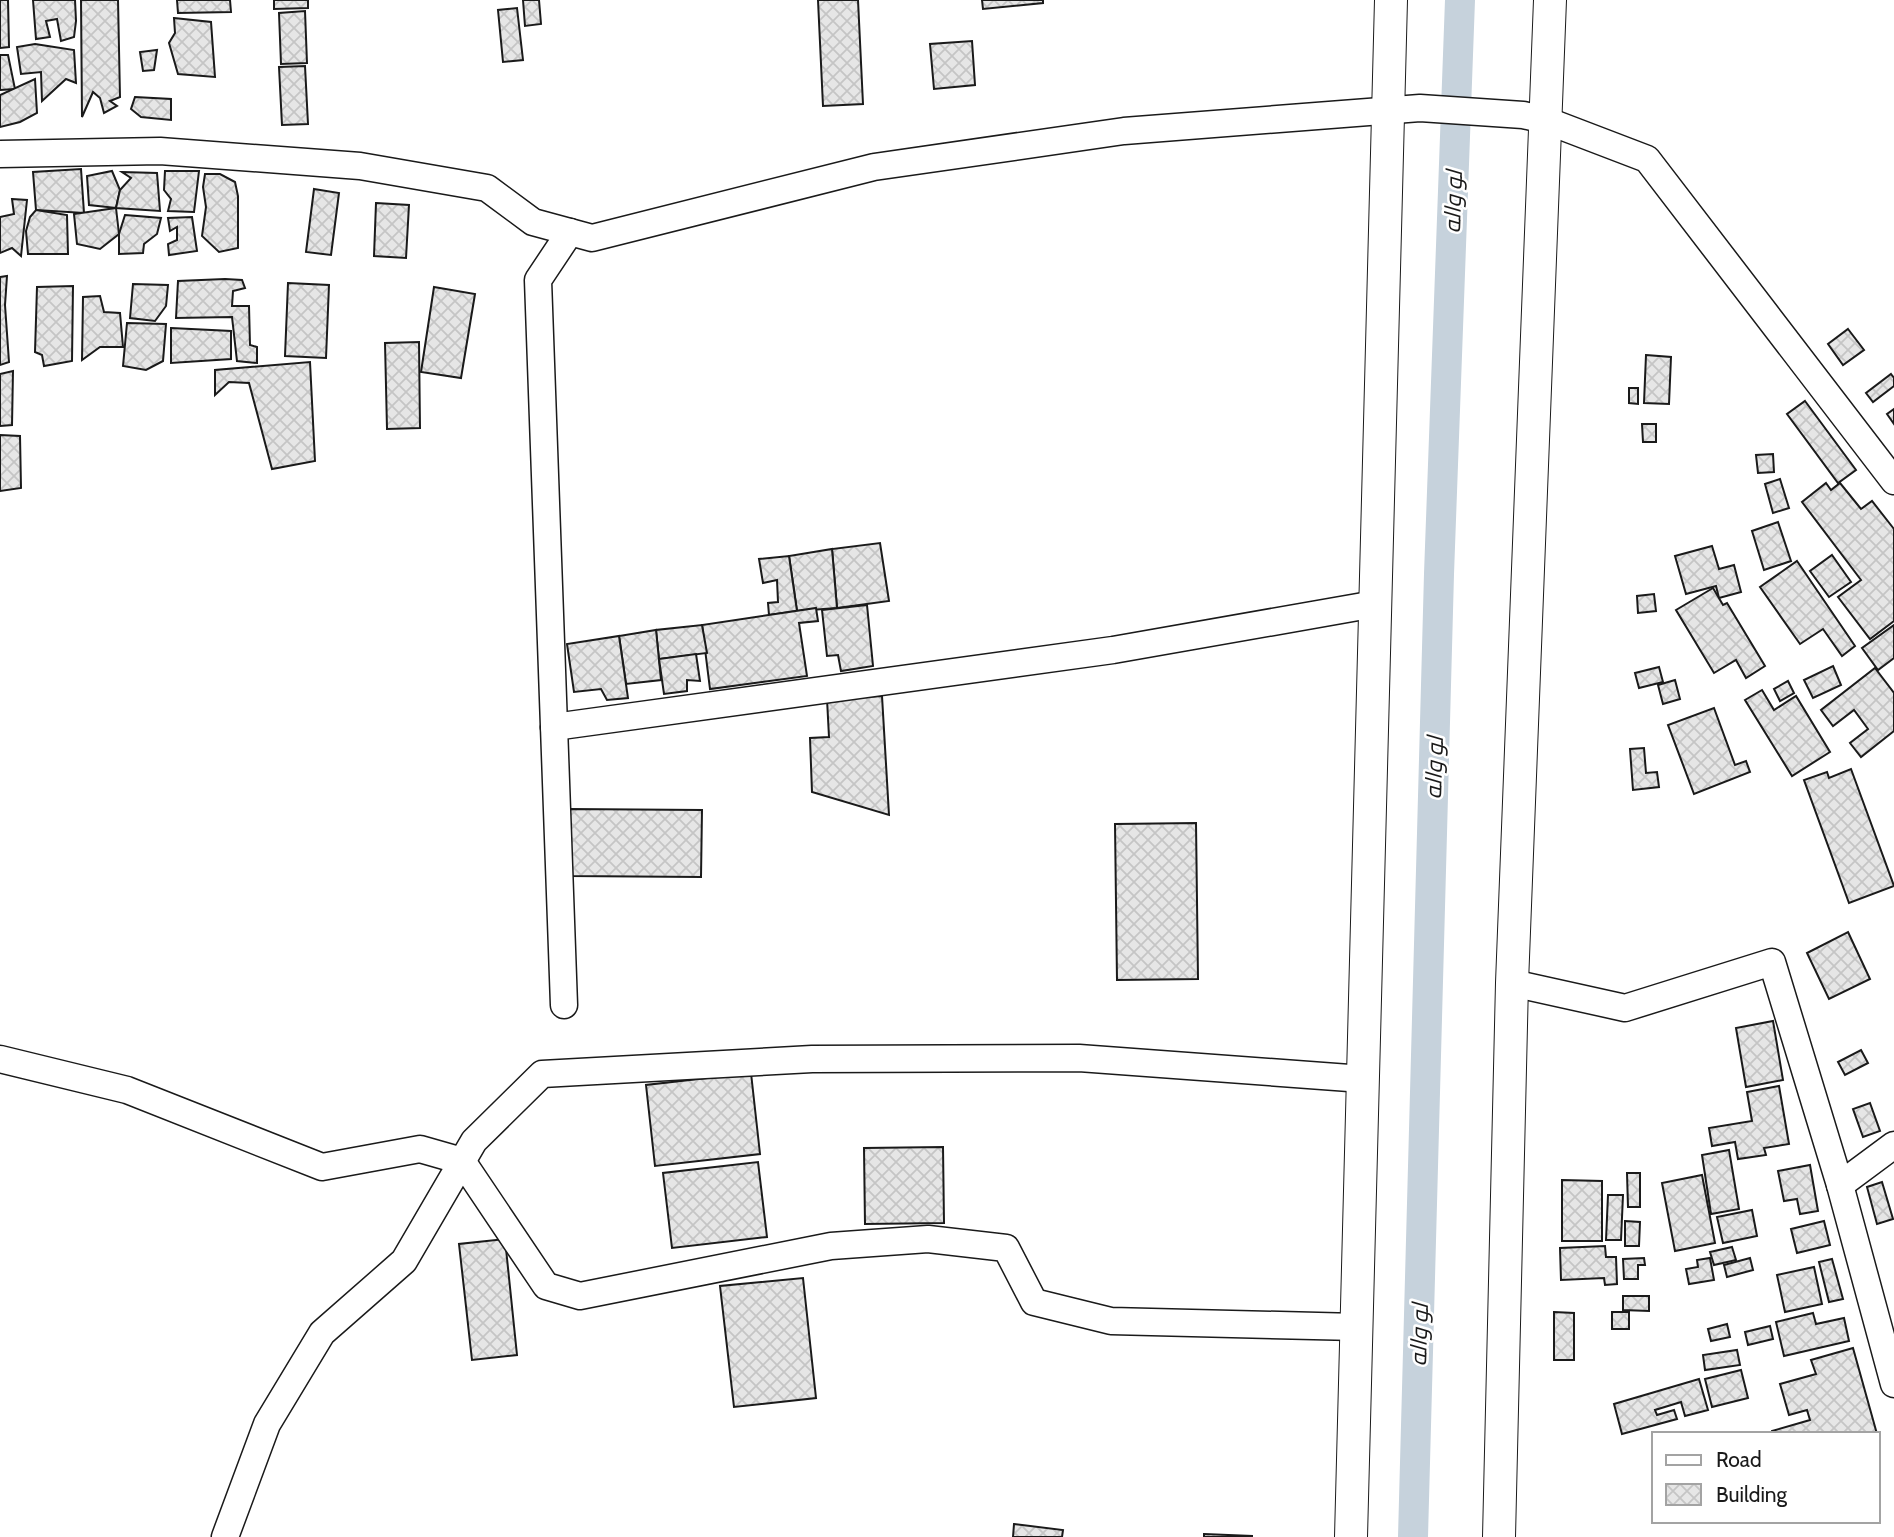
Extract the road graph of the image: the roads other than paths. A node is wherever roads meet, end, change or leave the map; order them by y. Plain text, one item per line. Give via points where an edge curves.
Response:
1 (1391, 0) edge
2 (1550, 0) edge
3 (1387, 111) junction
4 (1534, 118) junction
5 (0, 154) edge
6 (570, 232) junction
7 (1894, 481) edge
8 (1375, 604) junction
9 (554, 727) junction
10 (1512, 983) junction
11 (564, 1005) dead end
12 (0, 1059) edge
13 (1363, 1079) junction
14 (1894, 1145) edge
15 (462, 1161) junction
16 (1840, 1185) junction
17 (1357, 1327) junction
18 (1894, 1384) edge
19 (225, 1537) edge
20 (1351, 1537) edge
21 (1499, 1537) edge

1 - 3 street
2 - 4 street
3 - 4 street via 1420,108
3 - 6 street via 1124,131 874,167 592,238
3 - 8 street
4 - 7 street via 1647,159
4 - 10 street
5 - 6 street via 160,150 360,166 487,188 533,222
6 - 9 street via 538,280
8 - 9 street via 1113,650
8 - 13 street
9 - 11 street
10 - 16 street via 1625,1007 1772,962
10 - 21 street
12 - 15 street via 127,1090 322,1167 420,1149
13 - 15 street via 1079,1058 812,1059 542,1074 474,1141
13 - 17 street
14 - 16 street
15 - 17 street via 546,1286 580,1296 831,1246 928,1239 1006,1248 1034,1302 1111,1321
15 - 19 street via 404,1261 323,1332 267,1424
16 - 18 street
17 - 20 street

